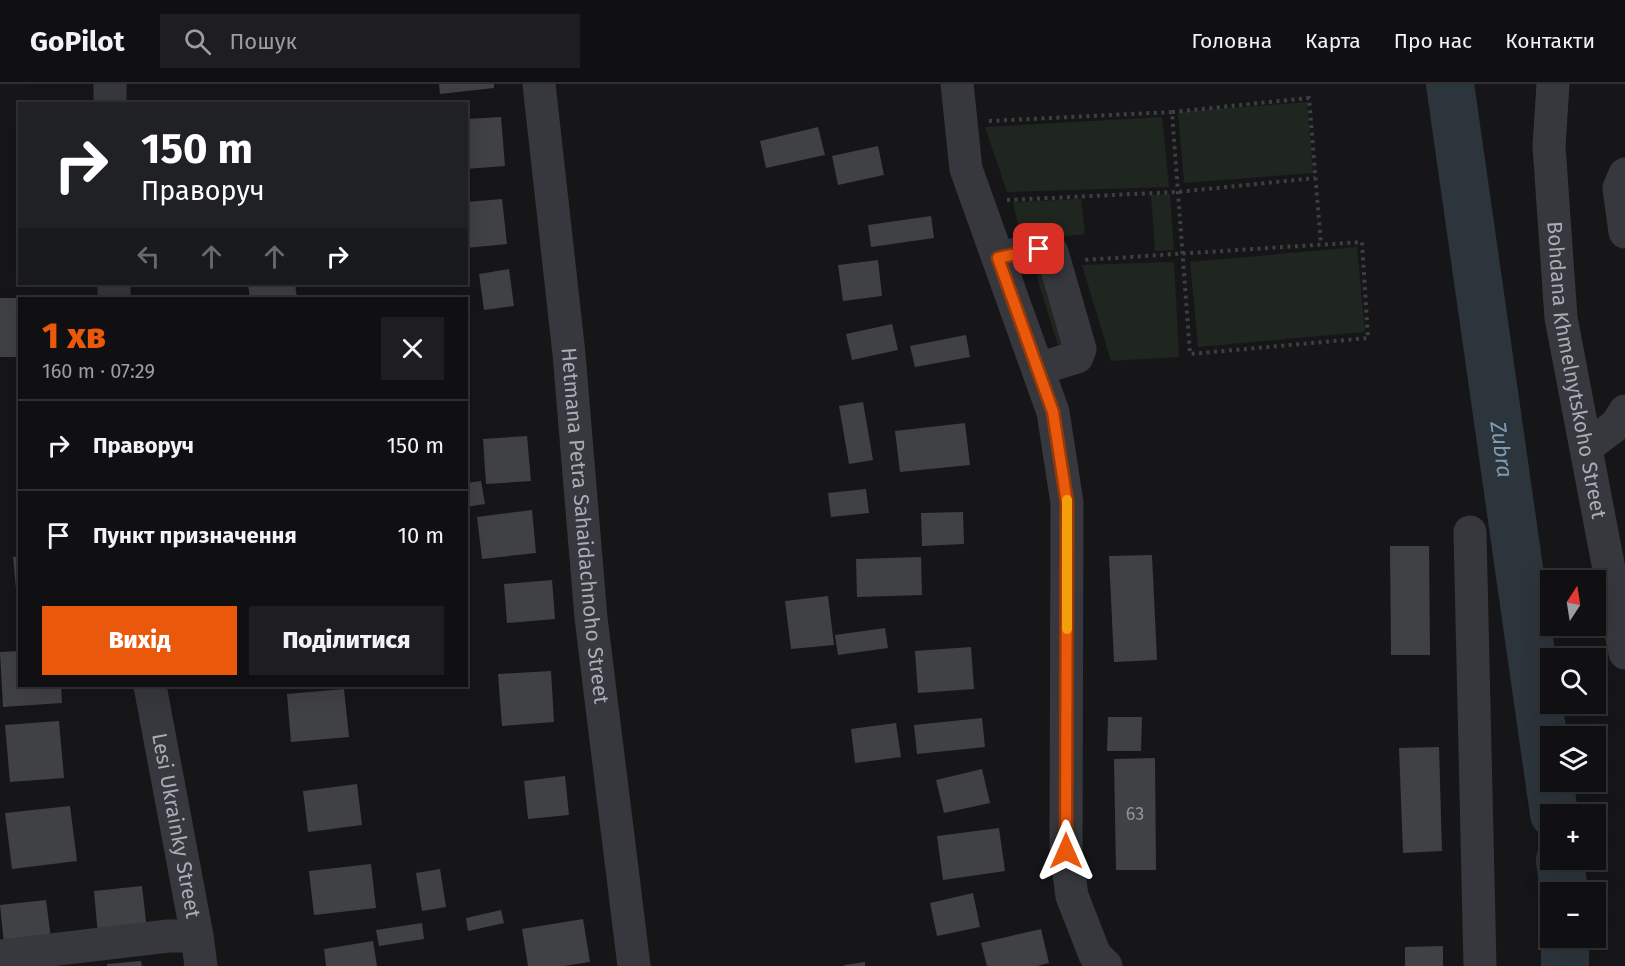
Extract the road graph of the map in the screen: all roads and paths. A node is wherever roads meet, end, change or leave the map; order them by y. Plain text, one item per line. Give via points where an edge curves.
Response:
1 (110, 84) edge
2 (539, 84) edge
3 (957, 84) edge
4 (1553, 84) edge
5 (110, 102) edge
6 (1172, 112) junction
7 (987, 122) dead end
8 (1315, 178) junction
9 (1623, 183) edge
10 (1178, 192) junction
11 (1000, 200) dead end
12 (1625, 232) edge
13 (1321, 245) junction
14 (1182, 254) junction
15 (998, 258) junction
16 (1054, 261) junction
17 (1038, 369) junction
18 (1625, 411) edge
19 (1587, 447) junction
20 (1470, 532) dead end
21 (1625, 653) edge
22 (150, 687) edge
23 (199, 951) edge
24 (0, 956) edge
25 (634, 966) edge
26 (1106, 966) edge
27 (1480, 966) edge

1 - 5 street
2 - 25 street, Hetmana Petra Sahaidachnoho Street via 569,354 591,618
3 - 15 street via 966,169
4 - 19 street, Bohdana Khmelnytskoho Street via 1549,146 1561,318
6 - 7 path
6 - 8 path via 1309,98
6 - 10 path
8 - 10 path
8 - 13 path
9 - 12 street
10 - 11 path
10 - 14 path
13 - 14 path
13 - 14 path via 1362,242 1368,338 1190,354
14 - 16 path
15 - 16 street via 1045,249 1052,252
15 - 17 street
16 - 17 street via 1080,349 1077,357
17 - 26 street via 1053,412 1067,503 1066,851 1072,896 1095,955
18 - 19 street via 1617,424
19 - 21 street, Bohdana Khmelnytskoho Street
20 - 27 street
22 - 23 street, Lesi Ukrainky Street
23 - 24 street via 168,936

